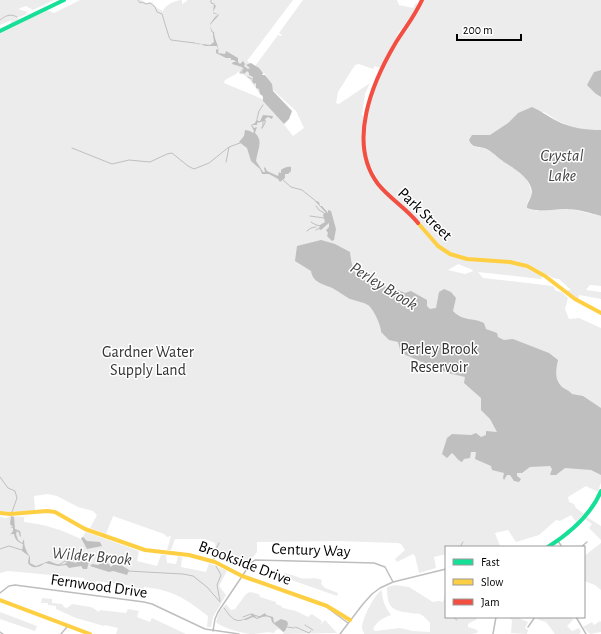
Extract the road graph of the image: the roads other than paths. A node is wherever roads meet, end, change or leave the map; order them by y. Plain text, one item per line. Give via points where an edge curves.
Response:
1 (64, 0) edge
2 (422, 0) edge
3 (0, 31) edge
4 (601, 313) edge
5 (601, 491) edge
6 (0, 513) edge
7 (558, 541) junction
8 (587, 542) dead end
9 (550, 546) edge
10 (561, 546) edge
11 (582, 546) edge
12 (445, 569) edge
13 (242, 576) junction
14 (393, 582) junction
15 (0, 593) edge
16 (0, 600) edge
17 (496, 618) edge
18 (534, 618) edge
19 (577, 618) edge
20 (349, 621) junction
21 (67, 626) junction
22 (528, 627) dead end
23 (213, 631) junction
24 (0, 632) edge
25 (4, 634) edge
26 (61, 634) edge
27 (90, 634) edge
28 (239, 634) edge
29 (340, 634) edge
30 (493, 634) edge
31 (586, 634) edge

1 - 3 main road
2 - 4 main road, Park Street via 399,36 373,90 366,115 364,137 365,156 371,173 380,187 410,213 441,249 467,260 511,262 527,266 544,274 574,298
5 - 7 main road via 591,510
6 - 13 main road, Brookside Drive via 52,512 85,529 140,548 195,556 217,563
7 - 9 main road
7 - 10 street
8 - 11 street
12 - 14 street
13 - 14 street, Century Way via 255,560 374,563 386,567
13 - 20 main road, Brookside Drive via 333,609
13 - 23 street, Century Way via 216,616
14 - 20 street via 372,594
15 - 23 street, Fernwood Drive via 15,585 144,602
16 - 21 main road
17 - 30 street
18 - 22 street
19 - 31 street
20 - 29 street
21 - 26 street
21 - 27 main road
23 - 28 street, Fernwood Drive
24 - 25 street

